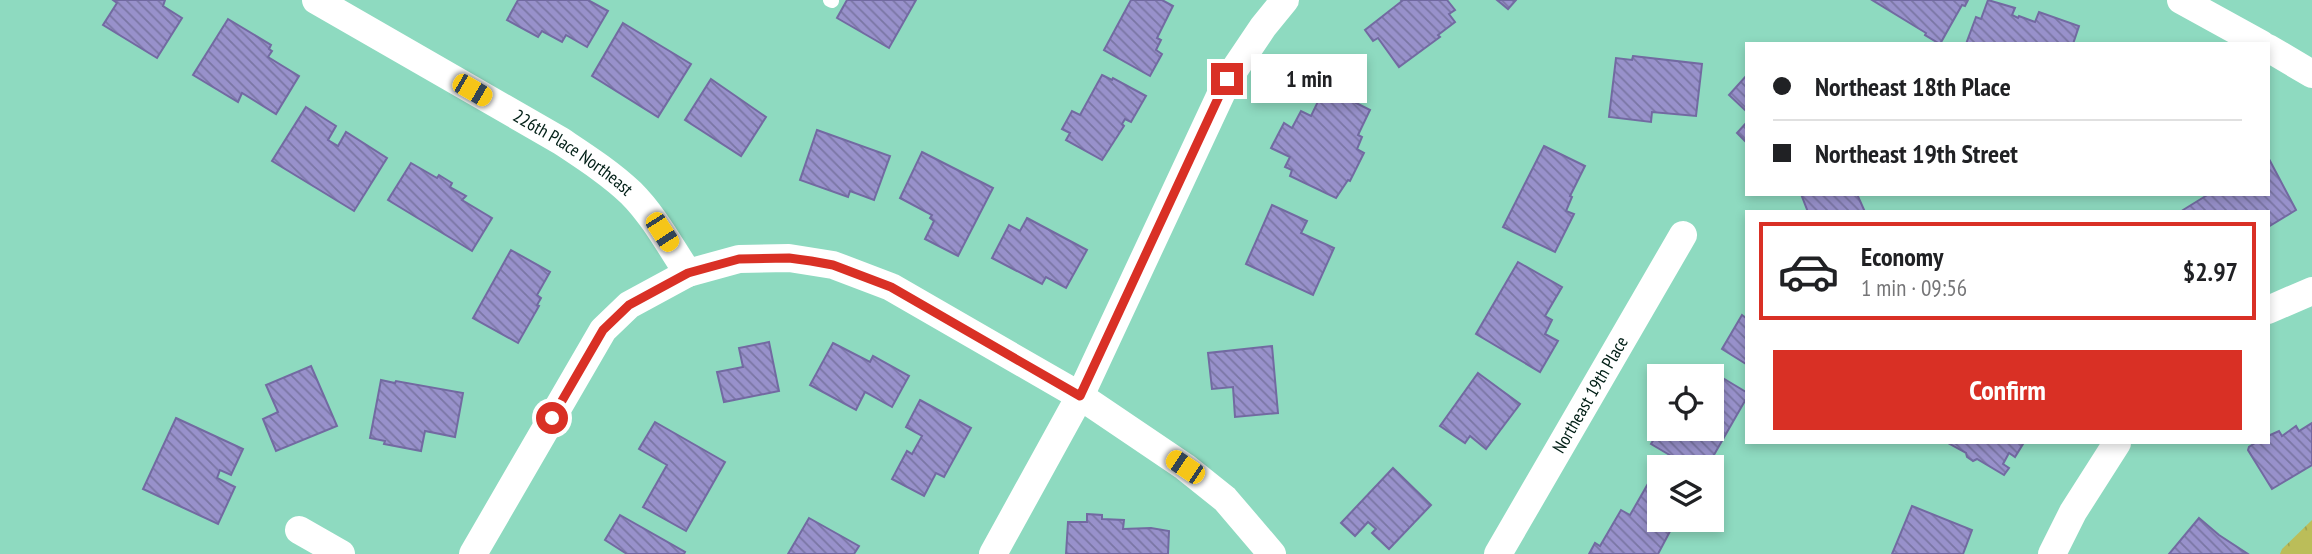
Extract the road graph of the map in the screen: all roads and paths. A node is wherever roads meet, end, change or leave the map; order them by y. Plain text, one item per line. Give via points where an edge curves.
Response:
1 (316, 0) edge
2 (1285, 0) edge
3 (2181, 0) edge
4 (2257, 42) edge
5 (2270, 49) edge
6 (2312, 74) edge
7 (1683, 235) dead end
8 (688, 273) junction
9 (2312, 291) edge
10 (2270, 309) edge
11 (1080, 396) junction
12 (2116, 444) edge
13 (299, 530) dead end
14 (341, 554) edge
15 (472, 554) edge
16 (993, 554) edge
17 (1272, 554) edge
18 (1498, 554) edge
19 (2052, 554) edge

1 - 8 street, 226th Place Northeast via 595,164 631,194
2 - 11 street via 1227,79
3 - 4 street
5 - 6 street
7 - 18 street, Northeast 19th Place
8 - 11 street via 739,259 789,258 833,265 891,287
8 - 15 street via 629,305 603,330
9 - 10 street
11 - 16 street
11 - 17 street via 1225,499
12 - 19 street
13 - 14 street

